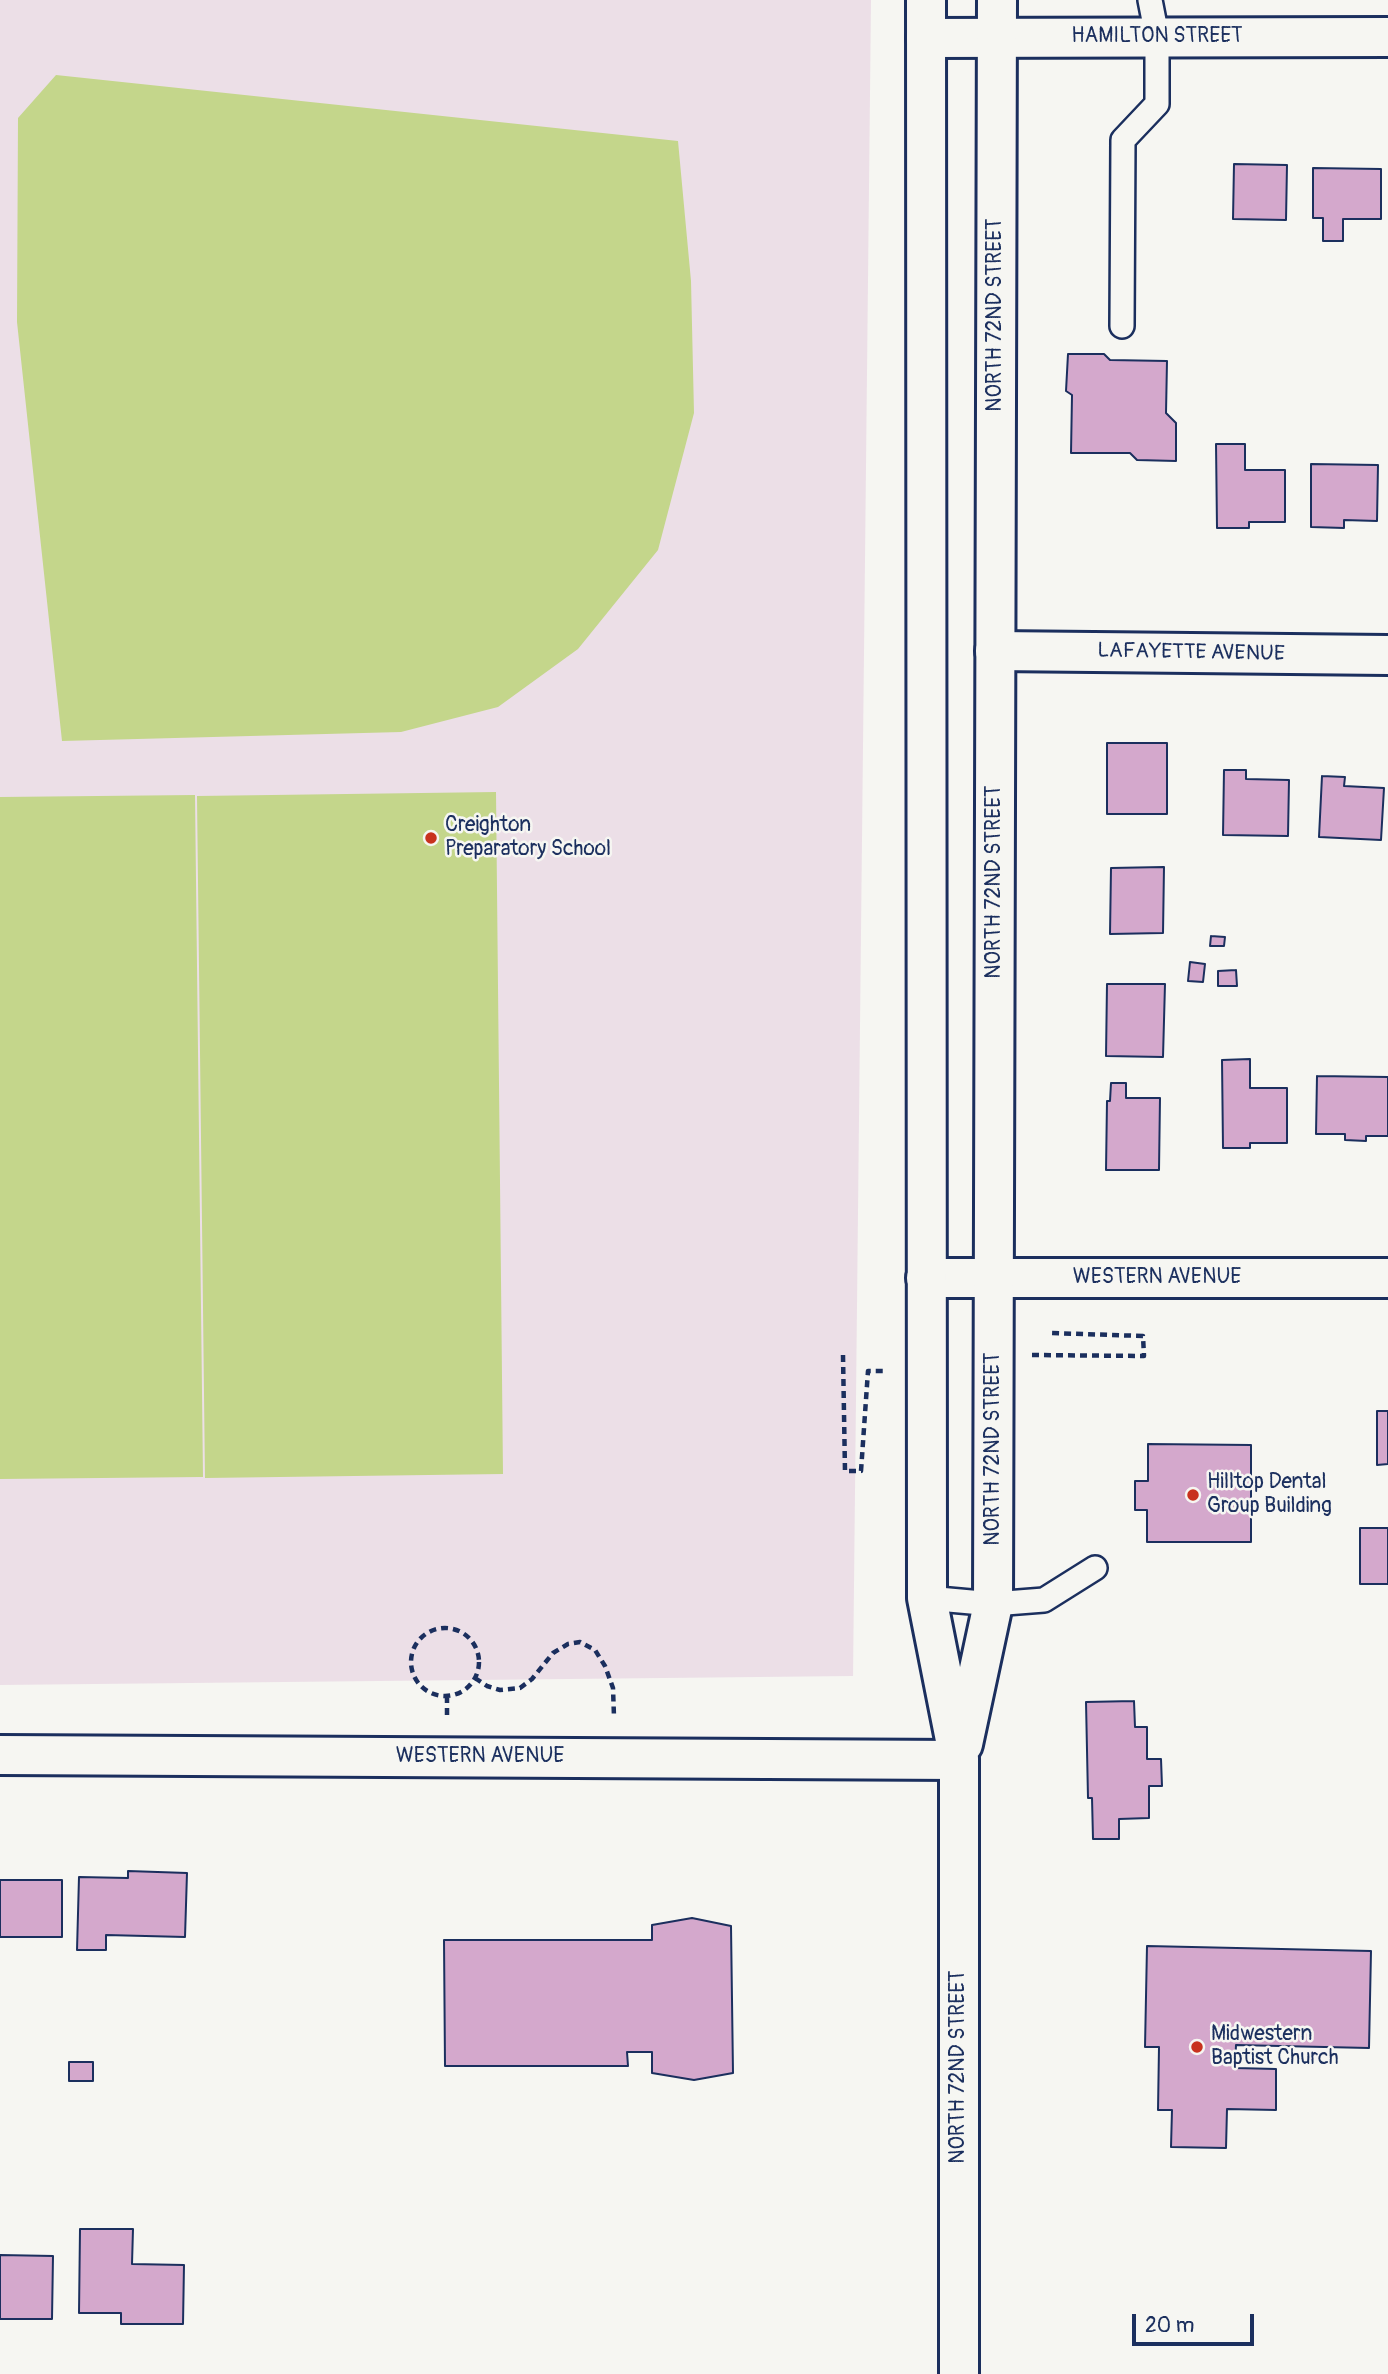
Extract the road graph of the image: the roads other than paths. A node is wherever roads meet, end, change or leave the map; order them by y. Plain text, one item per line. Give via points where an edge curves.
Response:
1 (926, 0) edge
2 (997, 0) edge
3 (1153, 18) edge
4 (1388, 37) edge
5 (926, 38) junction
6 (996, 38) junction
7 (1122, 327) dead end
8 (995, 651) junction
9 (1388, 655) edge
10 (995, 1277) junction
11 (926, 1278) junction
12 (1388, 1279) edge
13 (1095, 1568) dead end
14 (926, 1598) junction
15 (993, 1604) junction
16 (0, 1755) edge
17 (960, 1760) junction
18 (959, 2374) edge

1 - 5 main road, NORTH 72ND STREET
2 - 6 main road, NORTH 72ND STREET
3 - 4 main road, HAMILTON STREET
3 - 6 main road, HAMILTON STREET
3 - 7 lane via 1157,104 1123,140
5 - 6 main road, HAMILTON STREET
5 - 11 main road, NORTH 72ND STREET
6 - 8 main road, NORTH 72ND STREET
8 - 9 main road, LAFAYETTE AVENUE
8 - 10 main road, NORTH 72ND STREET
10 - 11 main road, WESTERN AVENUE
10 - 12 main road, WESTERN AVENUE
10 - 15 main road, NORTH 72ND STREET
11 - 14 main road, NORTH 72ND STREET
13 - 15 lane via 1044,1600
14 - 15 lane
14 - 17 main road, NORTH 72ND STREET
15 - 17 main road, NORTH 72ND STREET
16 - 17 main road, WESTERN AVENUE
17 - 18 main road, NORTH 72ND STREET

